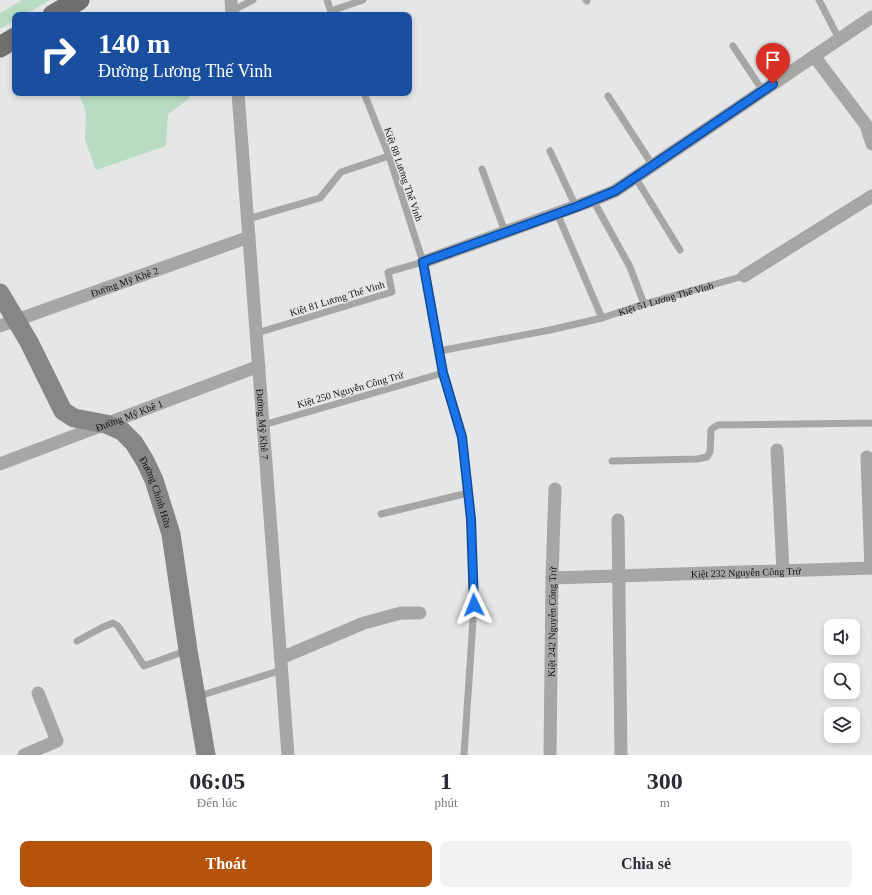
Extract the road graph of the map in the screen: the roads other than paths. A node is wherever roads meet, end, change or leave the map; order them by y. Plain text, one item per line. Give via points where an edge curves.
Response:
1 (79, 0) edge
2 (253, 0) edge
3 (327, 0) edge
4 (363, 0) edge
5 (819, 0) edge
6 (232, 9) edge
7 (59, 12) edge
8 (332, 12) edge
9 (334, 12) edge
10 (872, 17) edge
11 (839, 39) junction
12 (12, 40) edge
13 (733, 46) dead end
14 (0, 47) edge
15 (814, 56) junction
16 (763, 91) junction
17 (238, 96) edge
18 (365, 96) edge
19 (608, 96) dead end
20 (872, 144) edge
21 (550, 151) dead end
22 (389, 156) junction
23 (653, 166) junction
24 (482, 169) dead end
25 (636, 177) junction
26 (872, 196) edge
27 (593, 200) junction
28 (576, 207) junction
29 (557, 213) junction
30 (248, 219) junction
31 (505, 232) junction
32 (249, 237) junction
33 (680, 250) dead end
34 (423, 262) junction
35 (744, 276) joint
36 (0, 293) edge
37 (644, 304) junction
38 (602, 318) junction
39 (8, 323) edge
40 (256, 334) junction
41 (439, 351) junction
42 (259, 366) junction
43 (443, 373) junction
44 (872, 423) edge
45 (106, 424) junction
46 (263, 425) junction
47 (778, 450) dead end
48 (867, 457) dead end
49 (612, 461) dead end
50 (0, 464) edge
51 (555, 489) dead end
52 (468, 493) junction
53 (381, 514) dead end
54 (618, 520) dead end
55 (872, 568) edge
56 (783, 571) junction
57 (619, 576) junction
58 (552, 578) junction
59 (420, 613) dead end
60 (76, 641) dead end
61 (188, 650) junction
62 (282, 664) junction
63 (38, 693) dead end
64 (196, 697) junction
65 (24, 755) edge
66 (206, 755) edge
67 (288, 755) edge
68 (464, 755) edge
69 (550, 755) edge
70 (621, 755) edge

1 - 7 main road
2 - 6 lane
3 - 8 lane
4 - 9 lane
5 - 11 lane
10 - 11 street
11 - 15 street
12 - 14 main road
13 - 16 lane
15 - 16 street
15 - 20 street via 866,125
16 - 23 street
17 - 30 street, Đường Mỹ Khê 7
18 - 22 lane, Kiệt 88 Lương Thế Vinh
19 - 23 lane
21 - 28 lane
22 - 30 lane via 341,172 320,198
22 - 34 lane, Kiệt 88 Lương Thế Vinh
23 - 25 street
24 - 31 lane
25 - 27 street via 615,191
25 - 33 lane
26 - 35 street, Kiệt 51 Lương Thế Vinh
27 - 28 street
27 - 37 lane via 630,267
28 - 29 street
29 - 31 street
29 - 38 lane
30 - 32 street, Đường Mỹ Khê 7
31 - 34 street
32 - 39 street, Đường Mỹ Khê 2
32 - 40 street, Đường Mỹ Khê 7
34 - 40 lane, Kiệt 81 Lương Thế Vinh via 388,272 392,292
34 - 41 lane
35 - 37 lane, Kiệt 51 Lương Thế Vinh
36 - 39 street, Đường Chính Hữu
37 - 38 lane, Kiệt 51 Lương Thế Vinh
38 - 41 lane, Kiệt 51 Lương Thế Vinh
39 - 45 street, Đường Chính Hữu via 29,342 63,411 74,418
40 - 42 street, Đường Mỹ Khê 7
41 - 43 lane
42 - 45 street, Đường Mỹ Khê 1
42 - 46 street, Đường Mỹ Khê 7
43 - 46 lane, Kiệt 250 Nguyễn Công Trứ
43 - 52 lane via 462,437
44 - 49 lane via 718,425 711,430 710,452 707,457
45 - 50 street, Đường Mỹ Khê 1
45 - 61 street, Đường Chính Hữu via 122,431 134,443 154,480 171,534
46 - 62 street, Đường Mỹ Khê 7
47 - 56 street
48 - 55 street
51 - 58 street, Kiệt 242 Nguyễn Công Trứ
52 - 53 lane
52 - 68 lane via 474,605
54 - 57 street
55 - 56 street, Kiệt 232 Nguyễn Công Trứ
56 - 57 street, Kiệt 232 Nguyễn Công Trứ
57 - 58 street, Kiệt 232 Nguyễn Công Trứ
57 - 70 street
58 - 69 street, Kiệt 242 Nguyễn Công Trứ
59 - 62 street via 401,613 364,623
60 - 61 lane via 113,623 118,626 144,666
61 - 64 street, Đường Chính Hữu
62 - 64 lane
62 - 67 street, Đường Mỹ Khê 7
63 - 65 street via 57,741
64 - 66 street, Đường Chính Hữu

